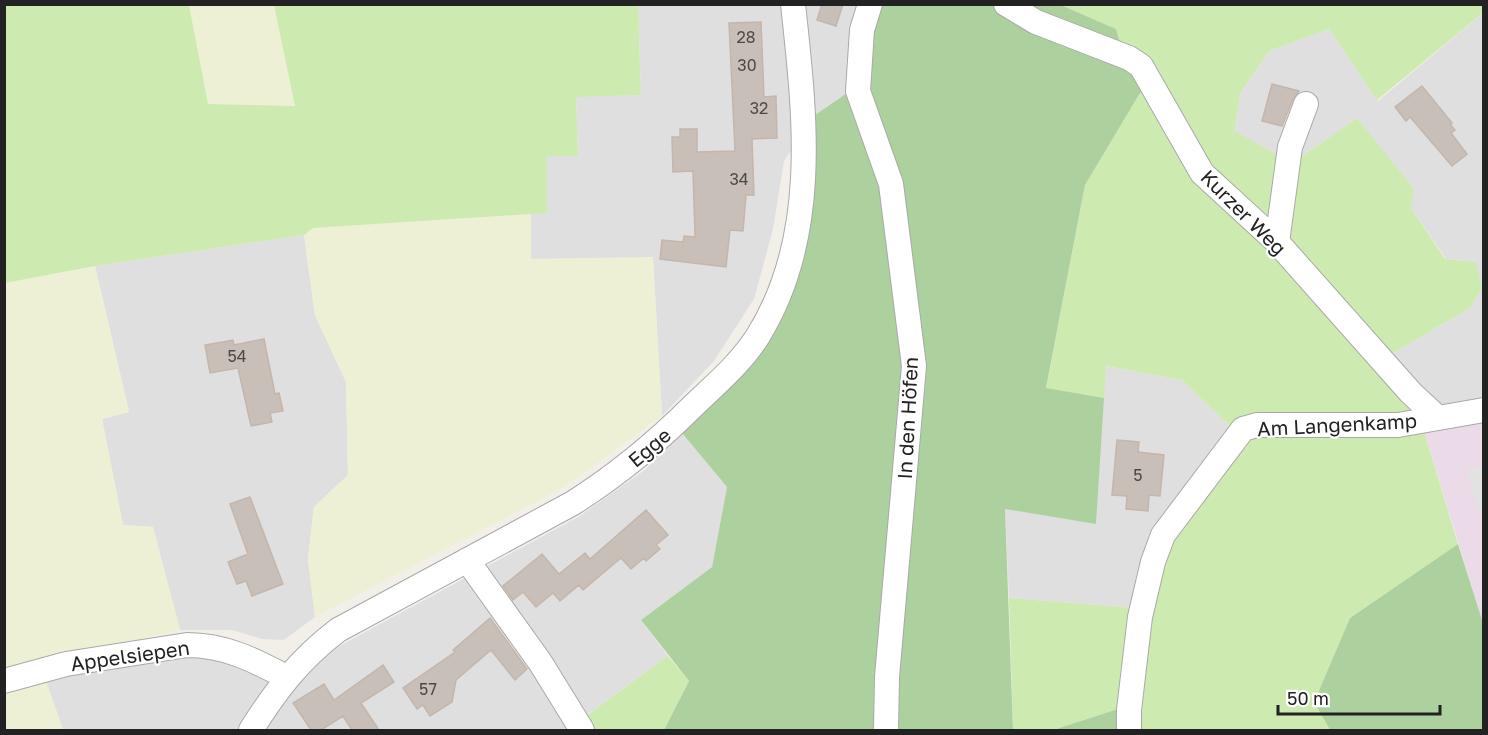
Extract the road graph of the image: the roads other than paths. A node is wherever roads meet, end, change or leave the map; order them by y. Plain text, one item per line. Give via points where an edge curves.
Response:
1 (793, 4) edge
2 (870, 4) edge
3 (1006, 4) edge
4 (1306, 104) dead end
5 (1277, 242) junction
6 (1484, 410) edge
7 (1438, 417) junction
8 (467, 560) junction
9 (286, 677) junction
10 (4, 681) edge
11 (251, 730) edge
12 (582, 730) edge
13 (886, 730) edge
14 (1130, 730) edge

1 - 8 street, Egge via 805,123 803,192 784,279 758,337 723,378 640,456 573,503
2 - 13 street, In den Höfen via 862,30 858,91 891,184 914,366 887,677
3 - 5 street, Kurzer Weg via 1036,22 1141,66 1202,173
4 - 5 street via 1290,147
5 - 7 street, Kurzer Weg via 1411,393
6 - 7 street
7 - 14 street, Am Langenkamp via 1398,425 1257,425 1243,429 1163,535 1140,617
8 - 9 street, Egge via 338,630
8 - 12 street via 540,662
9 - 10 street, Appelsiepen via 228,649 187,645 66,664
9 - 11 street, Egge

